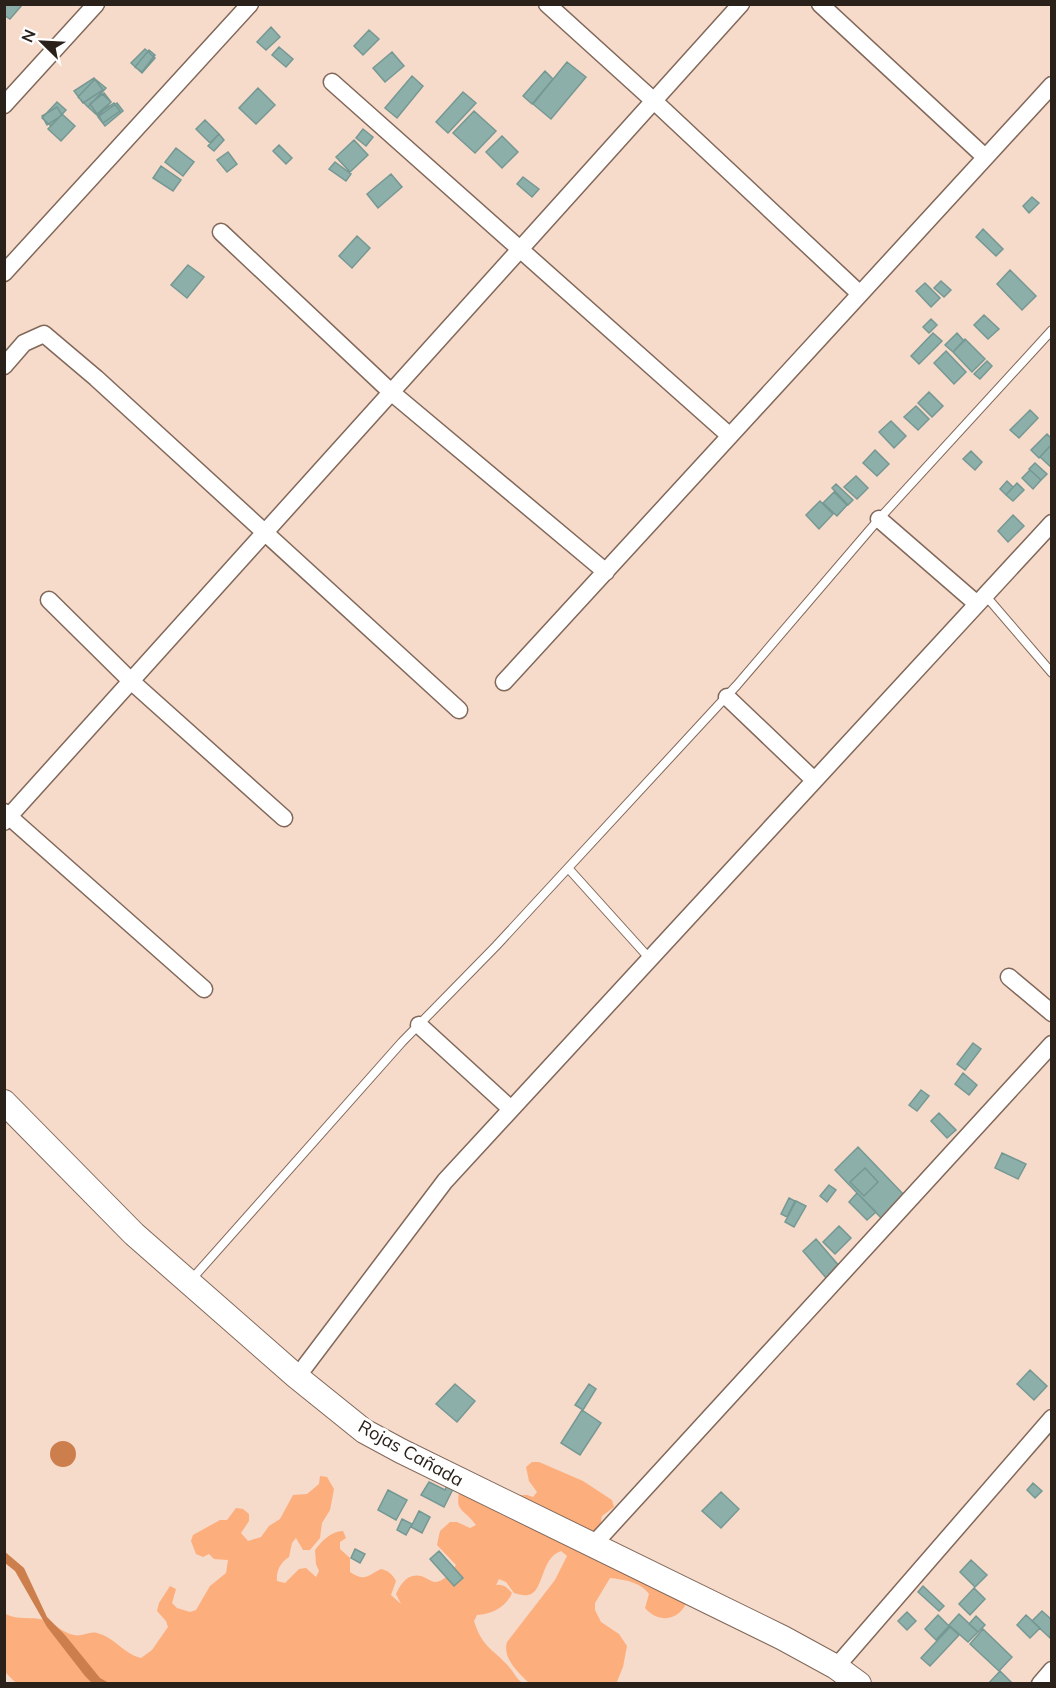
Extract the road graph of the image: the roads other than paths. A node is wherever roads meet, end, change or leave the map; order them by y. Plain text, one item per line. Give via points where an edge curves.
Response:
1 (96, 4) edge
2 (250, 4) edge
3 (547, 4) edge
4 (741, 4) edge
5 (820, 4) edge
6 (332, 82) dead end
7 (1052, 84) edge
8 (654, 101) junction
9 (4, 105) edge
10 (985, 157) junction
11 (221, 232) dead end
12 (521, 248) junction
13 (4, 273) edge
14 (860, 294) junction
15 (1052, 330) edge
16 (4, 366) edge
17 (392, 392) junction
18 (730, 436) junction
19 (879, 519) junction
20 (1052, 523) edge
21 (266, 532) junction
22 (606, 572) junction
23 (49, 600) dead end
24 (981, 600) junction
25 (1052, 673) edge
26 (131, 681) junction
27 (504, 682) dead end
28 (727, 697) junction
29 (459, 710) dead end
30 (814, 780) junction
31 (6, 816) edge
32 (284, 818) dead end
33 (568, 868) junction
34 (650, 959) junction
35 (1009, 977) dead end
36 (204, 989) dead end
37 (1052, 1013) edge
38 (419, 1025) junction
39 (1052, 1044) edge
40 (4, 1102) edge
41 (511, 1109) junction
42 (189, 1282) junction
43 (297, 1377) junction
44 (1052, 1418) edge
45 (592, 1545) junction
46 (836, 1667) junction
47 (1052, 1670) edge
48 (859, 1683) edge
49 (1040, 1683) edge

1 - 9 street
2 - 13 street
3 - 8 street
4 - 8 street
5 - 10 street
6 - 12 street
7 - 10 street
8 - 12 street
8 - 14 street
10 - 14 street
11 - 17 street
12 - 17 street
12 - 18 street
14 - 18 street
15 - 19 lane
16 - 21 street via 24,343 44,334
17 - 21 street
17 - 22 street
18 - 22 street
19 - 24 street
19 - 28 lane
20 - 24 street
21 - 26 street
21 - 29 street
22 - 27 street
23 - 26 street
24 - 25 lane
24 - 30 street
26 - 31 street
26 - 32 street
28 - 30 street
28 - 33 lane
30 - 34 street
31 - 36 street
33 - 34 lane
33 - 38 lane
34 - 41 street
35 - 37 street
38 - 41 street
38 - 42 lane
39 - 45 street
40 - 42 main road, Rojas Cañada via 134,1234
41 - 43 street via 445,1181
42 - 43 main road, Rojas Cañada
43 - 45 main road, Rojas Cañada via 364,1431
44 - 46 street
45 - 46 main road, Rojas Cañada
46 - 48 main road, Rojas Cañada
47 - 49 street

